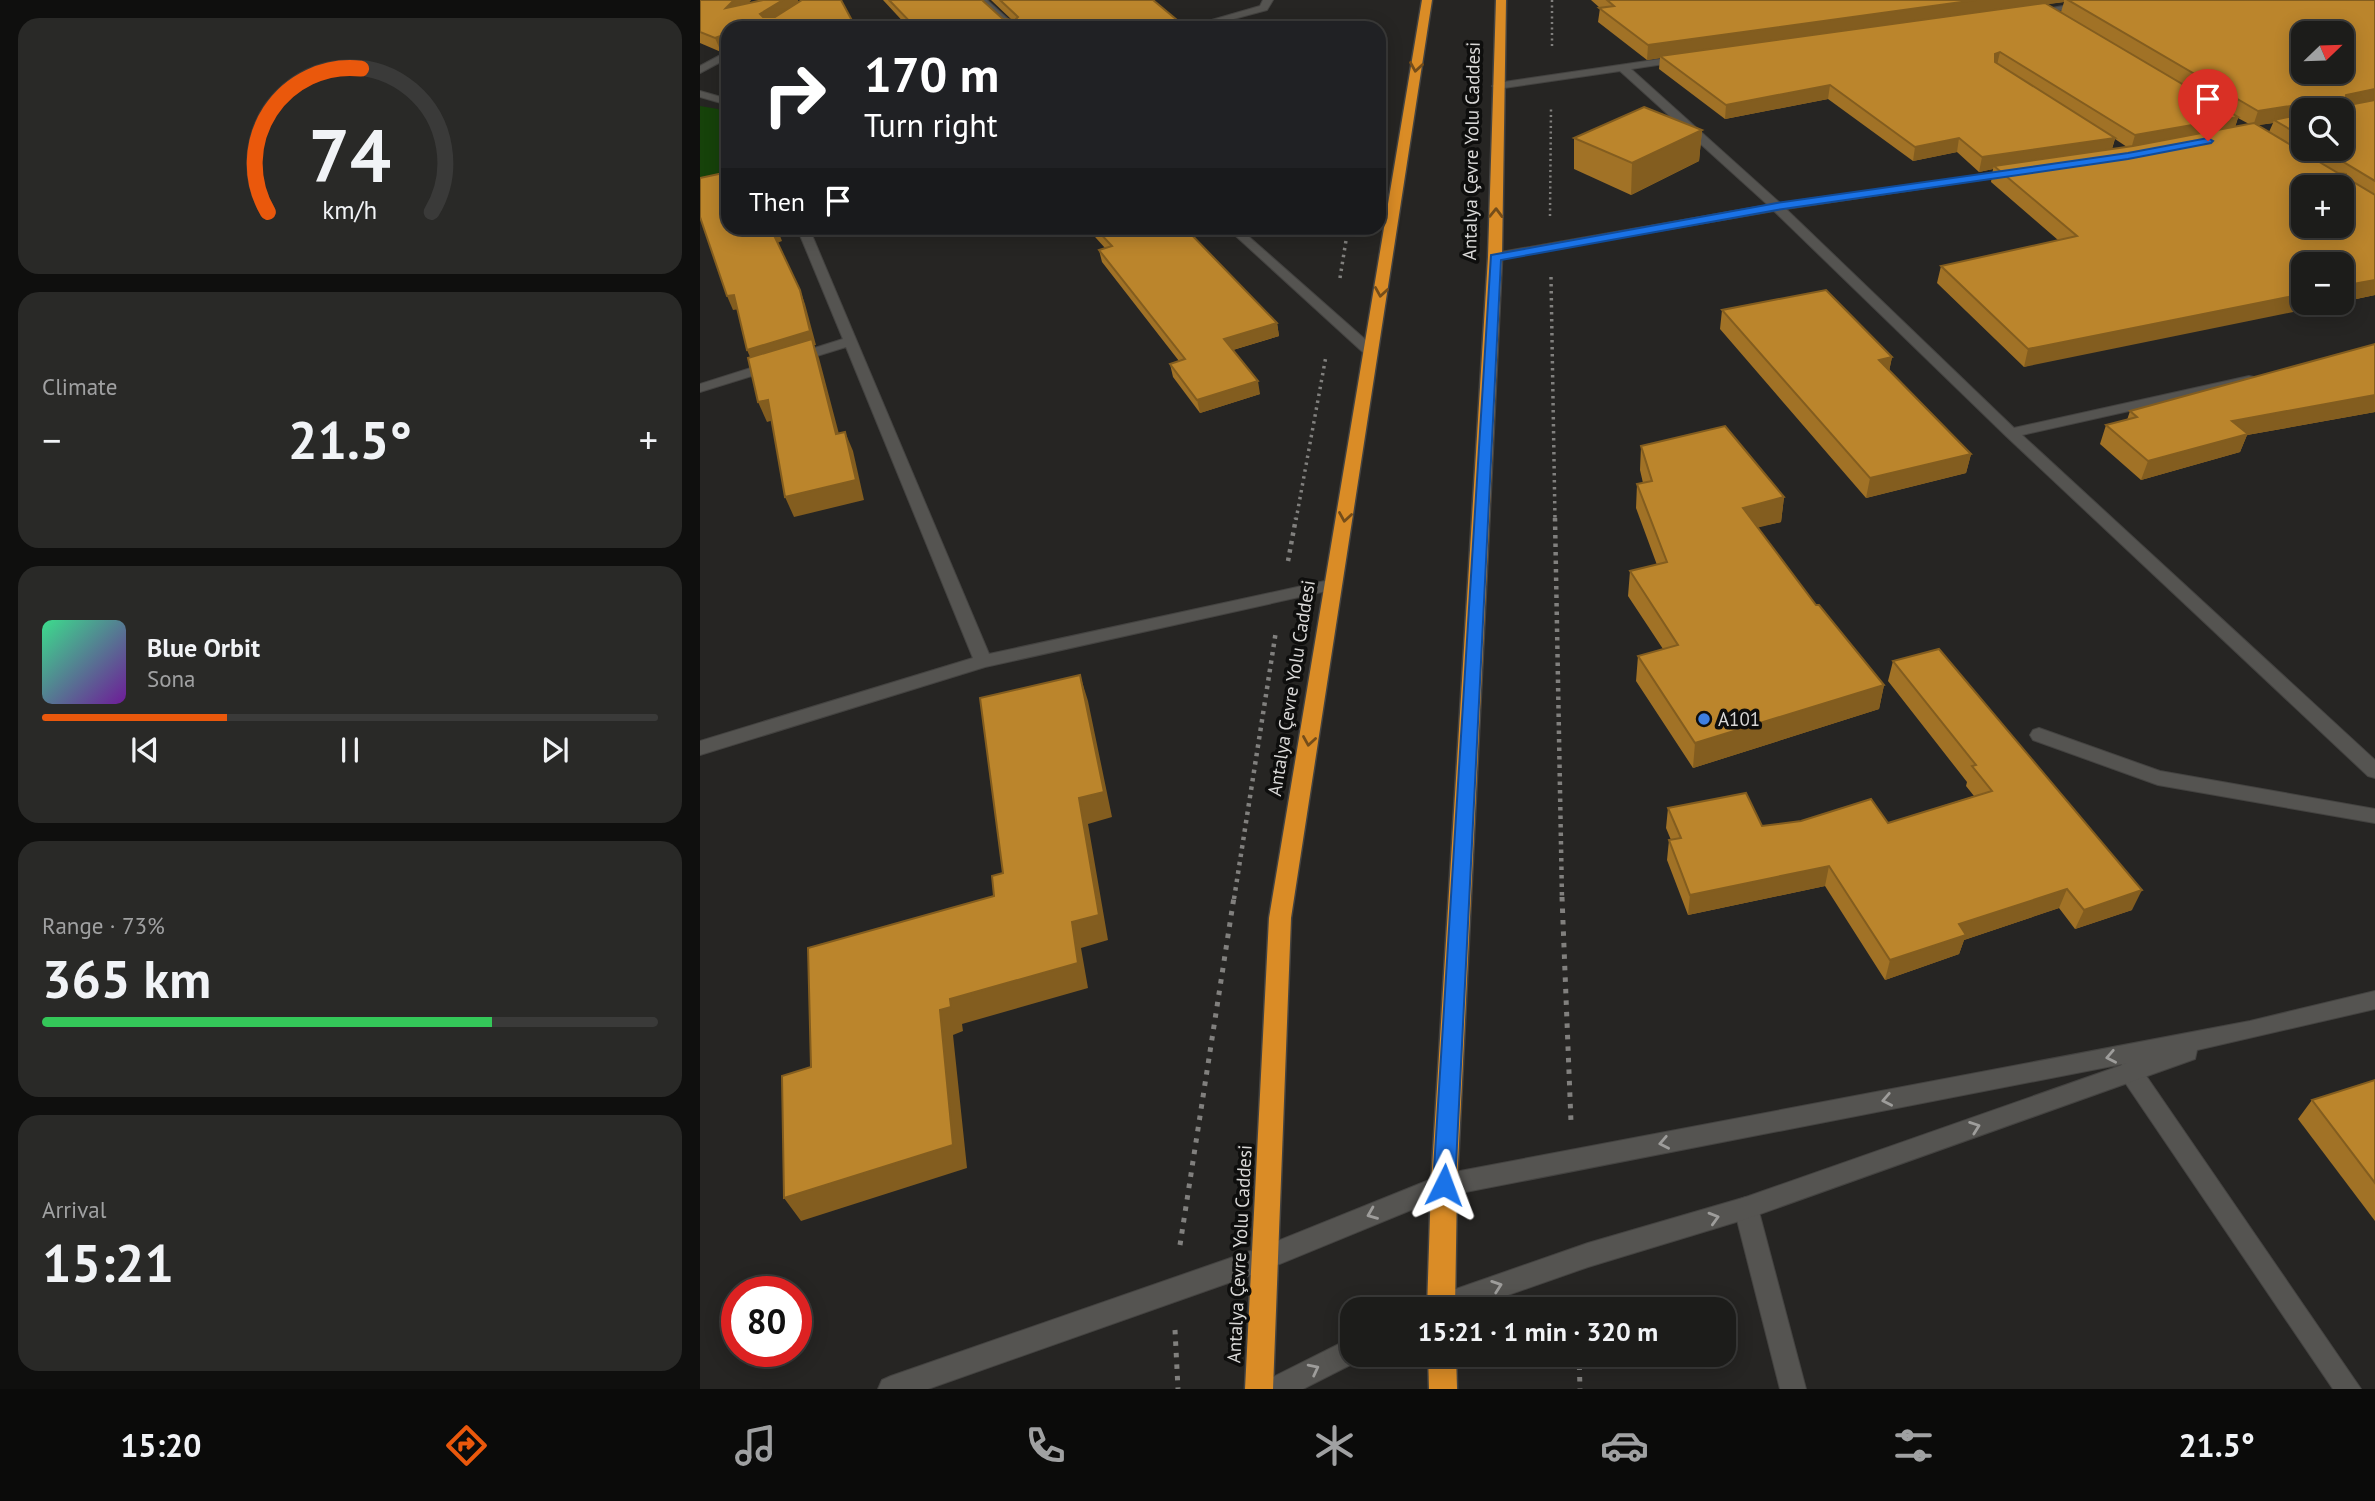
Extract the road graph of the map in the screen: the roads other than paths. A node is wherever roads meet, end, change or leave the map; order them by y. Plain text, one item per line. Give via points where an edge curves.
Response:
1 (982, 0) edge
2 (1268, 0) edge
3 (1427, 0) edge
4 (1501, 0) edge
5 (2114, 0) edge
6 (2047, 11) junction
7 (2020, 14) edge
8 (2059, 18) edge
9 (1005, 21) edge
10 (1215, 21) edge
11 (721, 58) edge
12 (1691, 58) edge
13 (1622, 67) junction
14 (701, 69) edge
15 (1497, 86) junction
16 (700, 94) edge
17 (721, 100) edge
18 (2020, 172) edge
19 (1777, 207) junction
20 (806, 235) edge
21 (1241, 235) edge
22 (1495, 257) junction
23 (851, 341) junction
24 (1371, 352) junction
25 (2267, 376) edge
26 (700, 388) edge
27 (2011, 433) junction
28 (1334, 584) junction
29 (983, 661) junction
30 (2039, 735) dead end
31 (700, 748) edge
32 (2375, 771) edge
33 (2375, 816) edge
34 (2375, 1000) edge
35 (2250, 1030) junction
36 (2130, 1071) junction
37 (1444, 1185) junction
38 (1746, 1208) junction
39 (1265, 1258) junction
40 (1439, 1297) edge
41 (1469, 1297) edge
42 (1340, 1357) edge
43 (1442, 1367) edge
44 (891, 1389) edge
45 (1259, 1389) edge
46 (1276, 1389) edge
47 (1443, 1389) edge
48 (1793, 1389) edge
49 (2348, 1389) edge

1 - 9 street
2 - 10 street via 1264,8
3 -> 24 highway, Antalya Çevre Yolu Caddesi
4 - 15 highway, Antalya Çevre Yolu Caddesi
5 - 6 street
6 - 7 street
6 - 8 street
11 - 14 street
12 - 13 street
13 - 15 street
13 - 19 street
22 -> 15 highway, Antalya Çevre Yolu Caddesi
16 - 17 street
18 - 19 street
19 - 22 street
19 - 27 street
20 - 23 street
21 - 24 street
22 - 37 highway, Antalya Çevre Yolu Caddesi
23 - 26 street
23 - 29 street
24 -> 28 highway, Antalya Çevre Yolu Caddesi
25 - 27 street
27 - 32 street
28 - 29 street
28 -> 39 highway, Antalya Çevre Yolu Caddesi via 1280,918
29 - 31 street
30 - 33 street via 2158,778
34 - 35 street
35 - 36 street
35 -> 37 street
38 -> 36 street
36 - 49 street
37 -> 39 street
37 - 40 highway, Antalya Çevre Yolu Caddesi
41 -> 38 street via 1588,1255
38 - 48 street
39 - 44 street
39 - 45 highway, Antalya Çevre Yolu Caddesi
46 -> 42 street
43 - 47 highway

